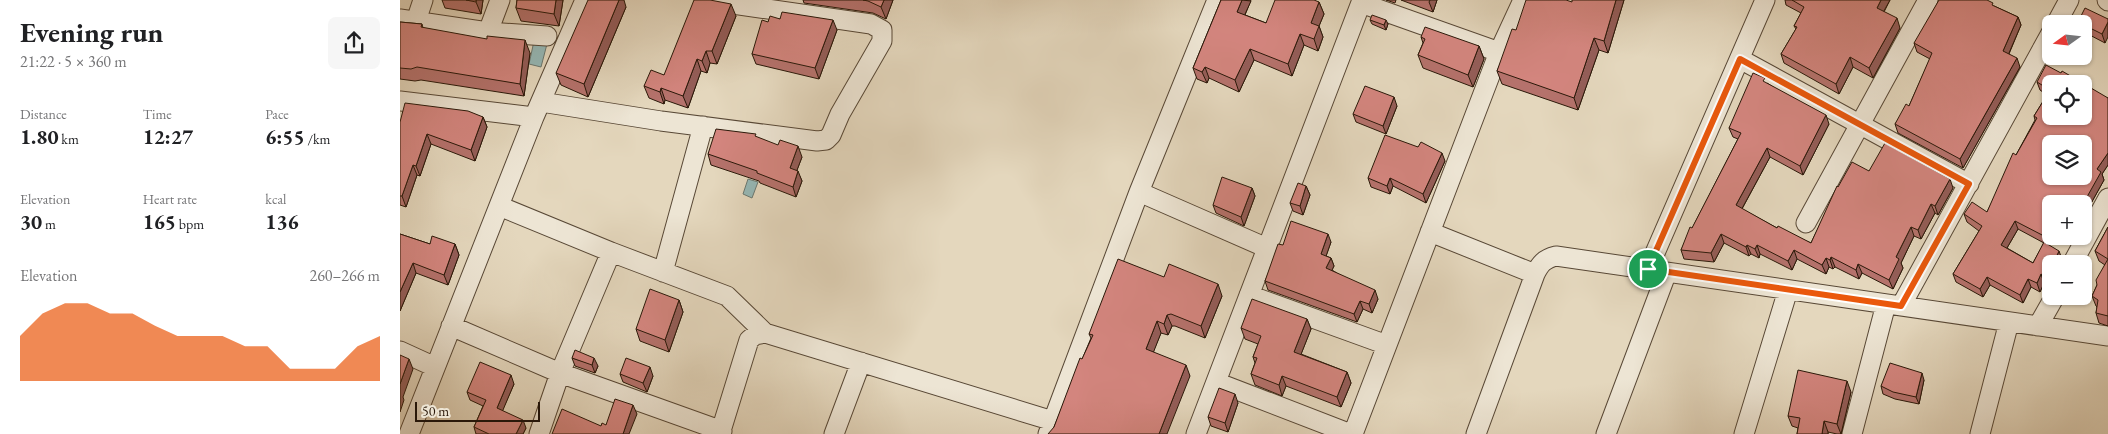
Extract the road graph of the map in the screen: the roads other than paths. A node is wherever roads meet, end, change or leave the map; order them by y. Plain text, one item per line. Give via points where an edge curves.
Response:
1 (423, 0) edge
2 (500, 0) edge
3 (585, 0) edge
4 (705, 0) edge
5 (1217, 0) edge
6 (1523, 0) edge
7 (1765, 0) edge
8 (1928, 0) edge
9 (2069, 0) edge
10 (1361, 1) edge
11 (787, 6) edge
12 (2061, 15) edge
13 (408, 20) edge
14 (488, 32) junction
15 (547, 36) dead end
16 (2042, 50) edge
17 (1499, 52) junction
18 (1740, 59) junction
19 (400, 101) edge
20 (537, 110) junction
21 (1860, 124) junction
22 (703, 126) junction
23 (1969, 184) junction
24 (1139, 192) junction
25 (2108, 198) edge
26 (499, 206) junction
27 (1806, 223) dead end
28 (1430, 232) junction
29 (1267, 248) junction
30 (611, 252) junction
31 (2077, 255) edge
32 (1648, 269) junction
33 (663, 272) junction
34 (1667, 272) junction
35 (1535, 274) junction
36 (1788, 290) junction
37 (1249, 295) junction
38 (1893, 305) junction
39 (2049, 305) edge
40 (2009, 322) junction
41 (452, 326) junction
42 (2038, 326) junction
43 (765, 333) junction
44 (2108, 336) edge
45 (1387, 345) junction
46 (400, 351) edge
47 (861, 362) junction
48 (435, 367) junction
49 (560, 373) junction
50 (1216, 382) junction
51 (1051, 427) edge
52 (721, 433) edge
53 (408, 434) edge
54 (539, 434) edge
55 (834, 434) edge
56 (1196, 434) edge
57 (1352, 434) edge
58 (1476, 434) edge
59 (1606, 434) edge
60 (1744, 434) edge
61 (1852, 434) edge
62 (1980, 434) edge

1 - 13 street
2 - 14 street
3 - 20 street
4 - 11 street
5 - 24 street
6 - 17 street
7 - 18 street
8 - 21 street
9 - 12 street
10 - 17 street
10 - 29 street
11 - 22 street via 871,24 882,30 882,41 831,135 826,140 816,141
13 - 14 street
14 - 15 street
16 - 23 street
17 - 28 street
18 - 21 street
18 - 32 street
19 - 20 street
20 - 22 street
20 - 26 street
21 - 23 street
21 - 27 street
22 - 33 street
23 - 38 street
24 - 29 street
24 - 51 street
25 - 31 street
26 - 30 street
26 - 41 street
28 - 35 street
28 - 45 street
29 - 37 street
30 - 33 street
30 - 49 street
32 - 34 street
32 - 35 street via 1556,256 1546,258
33 - 43 street via 727,296
34 - 36 street
34 - 59 street
35 - 58 street
36 - 38 street
36 - 60 street
37 - 45 street
37 - 50 street
38 - 40 street
38 - 61 street
39 - 42 street
40 - 42 street
40 - 62 street
41 - 48 street
41 - 49 street
42 - 44 street
43 - 47 street
43 - 52 street via 749,340
45 - 57 street
46 - 48 street
47 - 51 street
47 - 55 street
48 - 53 street
49 - 52 street
49 - 54 street
50 - 56 street
50 - 57 street

